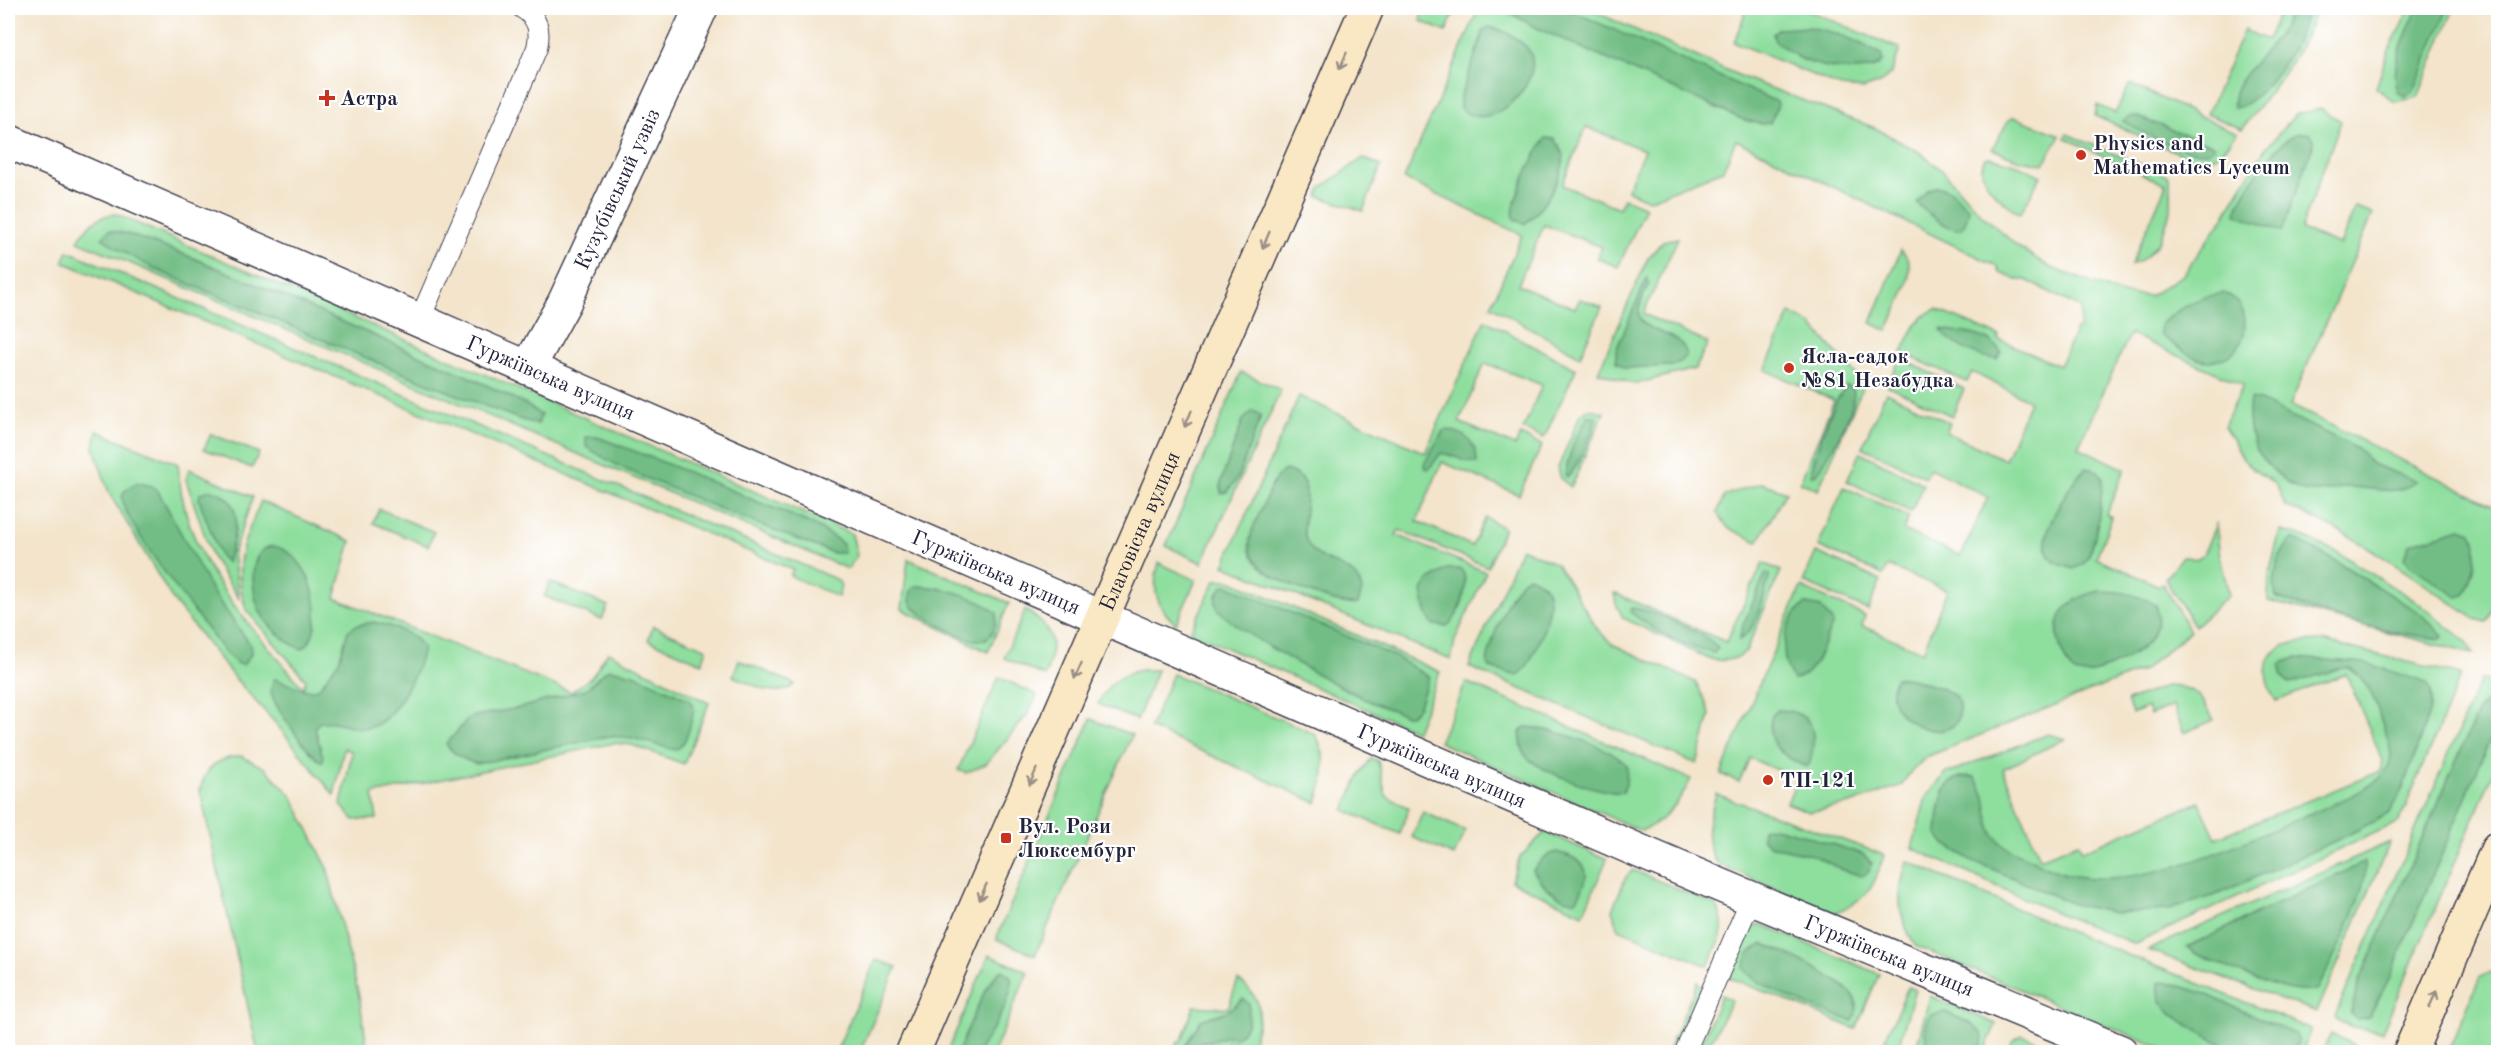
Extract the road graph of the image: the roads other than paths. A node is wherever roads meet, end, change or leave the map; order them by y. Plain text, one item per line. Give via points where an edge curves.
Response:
1 (522, 8) edge
2 (701, 8) edge
3 (1367, 8) edge
4 (8, 141) edge
5 (420, 319) junction
6 (528, 368) junction
7 (1101, 619) junction
8 (2499, 848) edge
9 (1751, 899) junction
10 (913, 1053) edge
11 (1685, 1053) edge
12 (2121, 1053) edge
13 (2410, 1053) edge

1 - 5 lane via 538,24 537,48
2 - 6 street, Кузубівський узвіз via 564,303
3 -> 7 main road, Благовісна вулиця
4 - 5 street, Гуржіївська вулиця
5 - 6 street, Гуржіївська вулиця
6 - 7 street, Гуржіївська вулиця
7 - 9 street, Гуржіївська вулиця
7 -> 10 main road, Благовісна вулиця
13 -> 8 main road
9 - 11 lane
9 - 12 street, Гуржіївська вулиця

